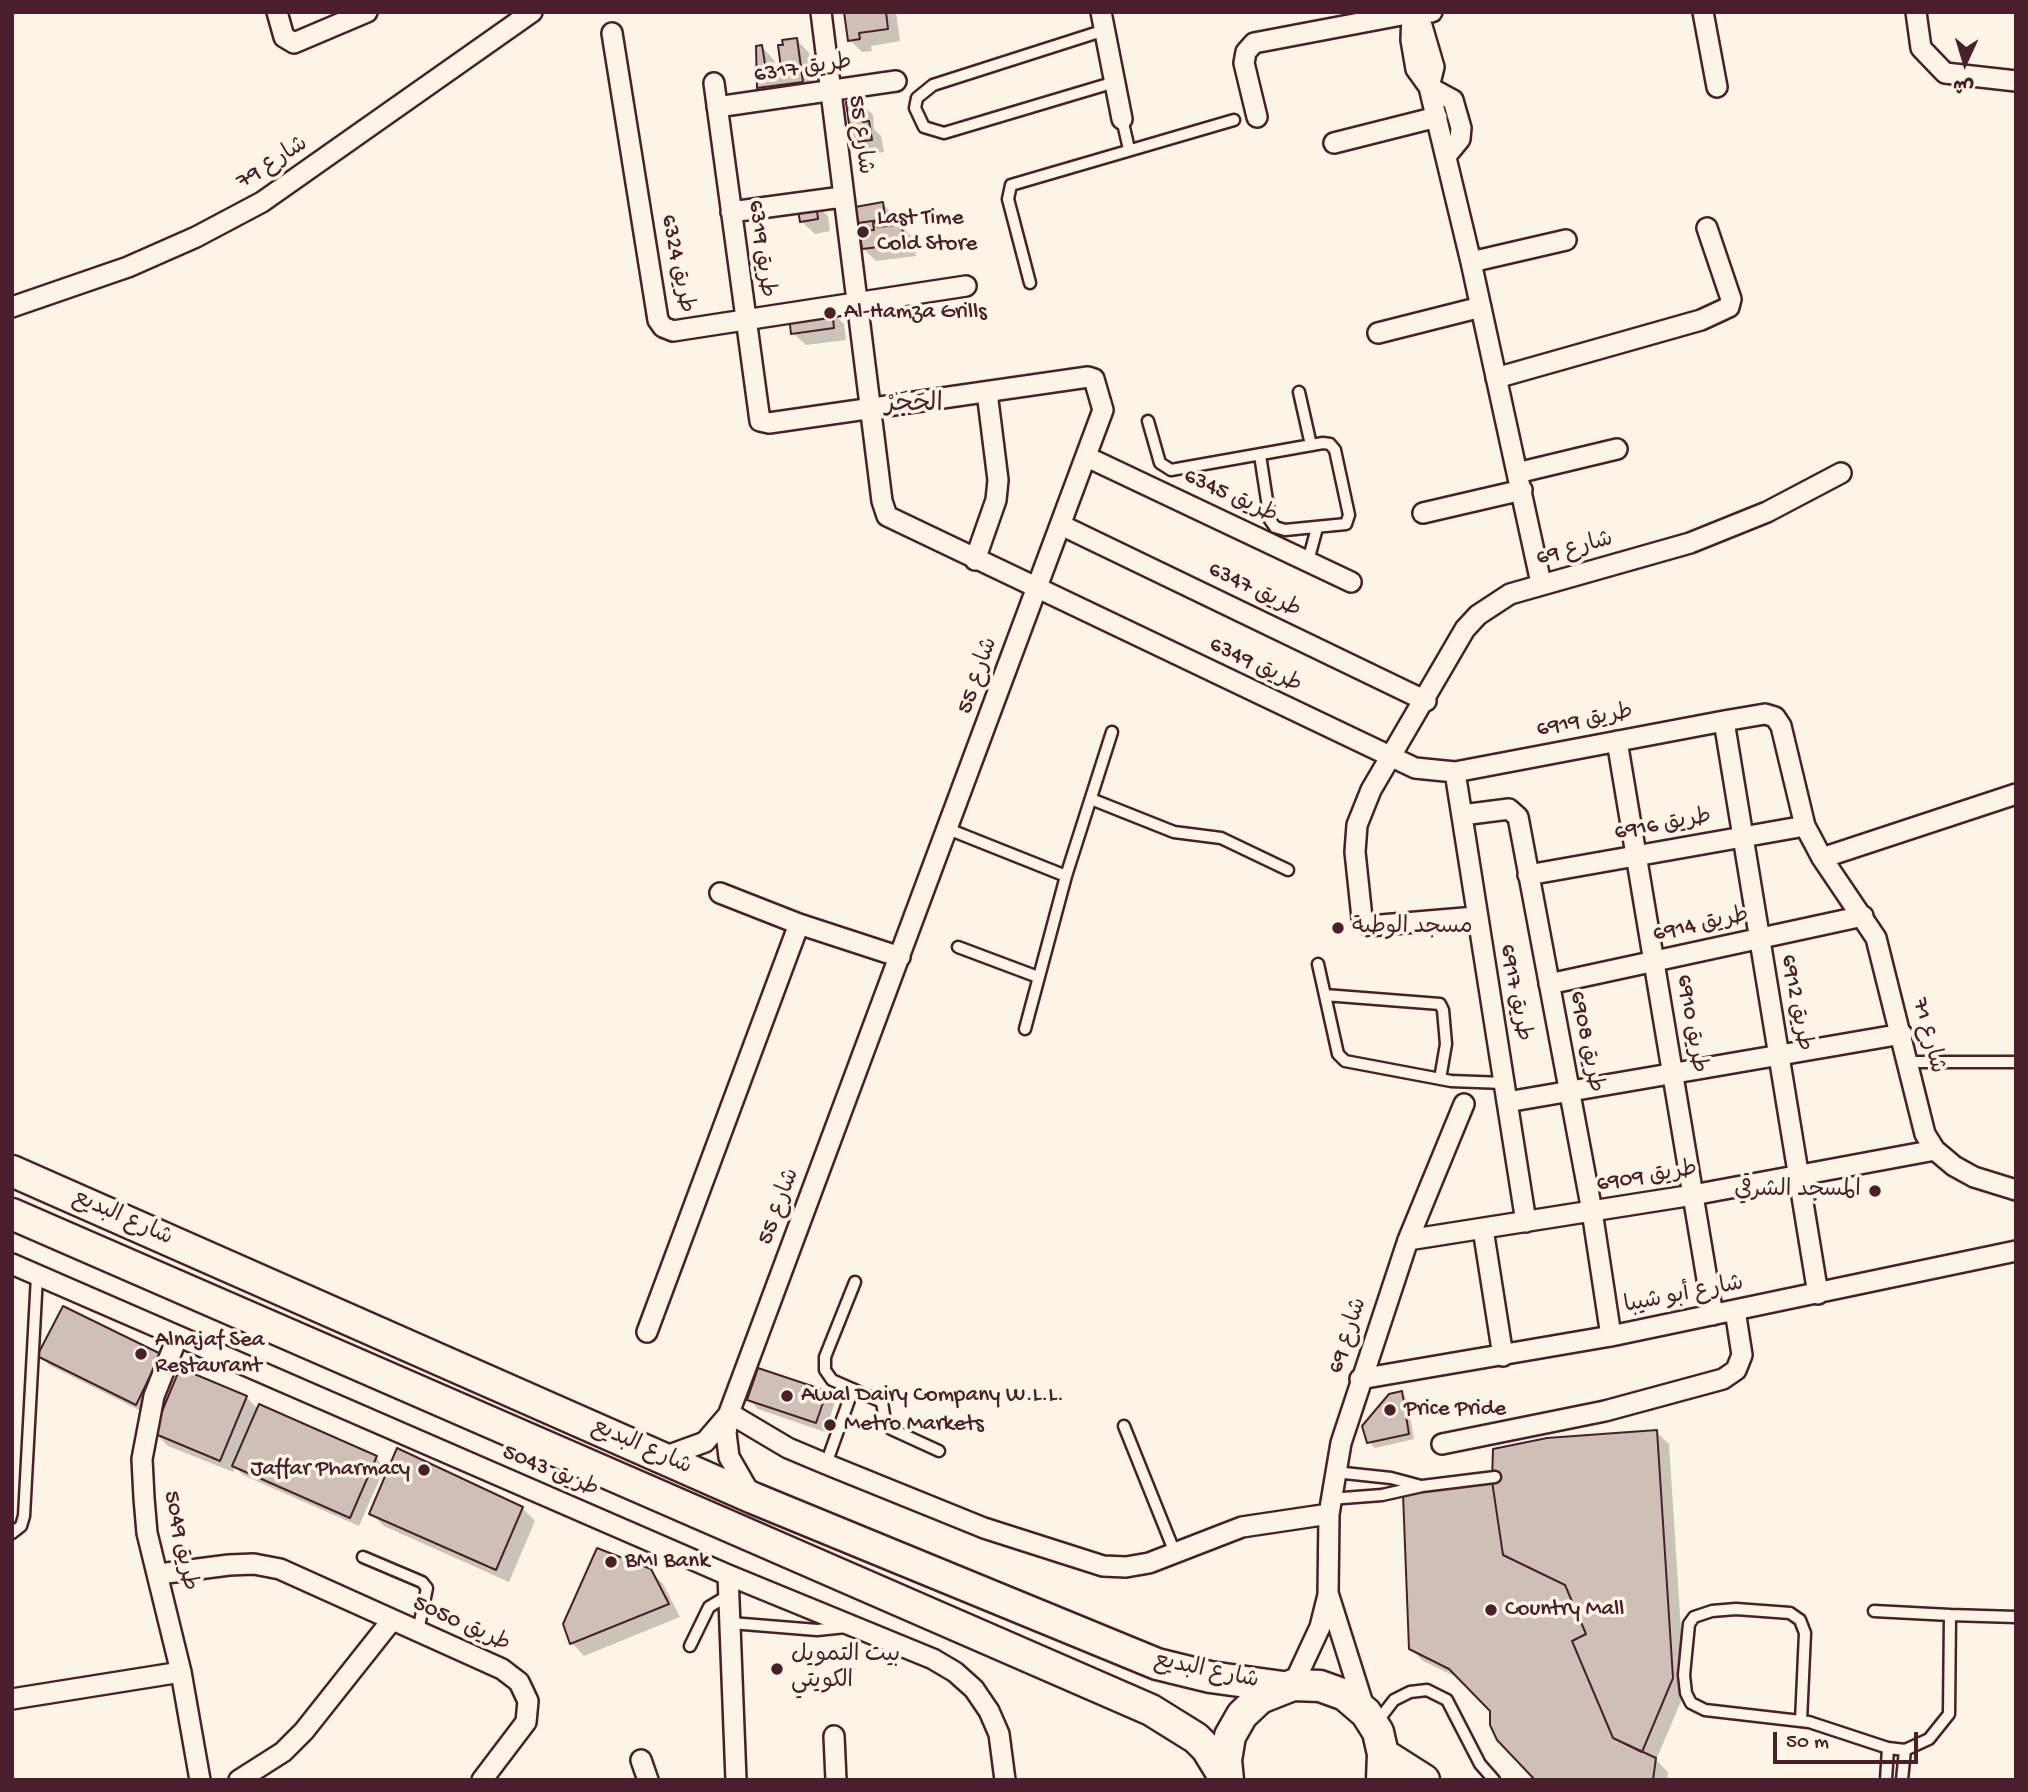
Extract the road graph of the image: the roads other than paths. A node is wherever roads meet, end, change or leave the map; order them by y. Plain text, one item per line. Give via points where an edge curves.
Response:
1 (277, 12) edge
2 (367, 12) edge
3 (532, 12) edge
4 (821, 12) edge
5 (1432, 12) edge
6 (1703, 12) edge
7 (1916, 12) edge
8 (1412, 13) edge
9 (1103, 21) edge
10 (612, 33) dead end
11 (896, 81) dead end
12 (2016, 81) edge
13 (1115, 82) junction
14 (714, 83) dead end
15 (1717, 86) dead end
16 (1429, 88) junction
17 (829, 91) junction
18 (717, 107) junction
19 (1257, 117) dead end
20 (1437, 117) junction
21 (1122, 119) joint
22 (1234, 120) dead end
23 (1334, 143) dead end
24 (1129, 149) junction
25 (1446, 156) junction
26 (842, 197) junction
27 (731, 212) junction
28 (1707, 228) dead end
29 (1566, 240) dead end
30 (1471, 262) junction
31 (1030, 283) dead end
32 (966, 286) dead end
33 (857, 303) junction
34 (12, 307) edge
35 (1481, 307) junction
36 (745, 320) junction
37 (1378, 333) dead end
38 (1496, 378) junction
39 (1299, 392) dead end
40 (987, 393) junction
41 (873, 408) junction
42 (1148, 421) dead end
43 (1311, 446) junction
44 (1617, 449) dead end
45 (1260, 454) junction
46 (1087, 457) junction
47 (1841, 473) dead end
48 (1519, 481) junction
49 (1423, 513) dead end
50 (1061, 525) junction
51 (1317, 528) junction
52 (975, 560) junction
53 (1308, 561) junction
54 (1352, 582) dead end
55 (1541, 583) junction
56 (1037, 589) junction
57 (1426, 701) junction
58 (1724, 721) junction
59 (1112, 732) dead end
60 (1618, 741) junction
61 (1390, 758) junction
62 (1455, 772) junction
63 (2016, 794) edge
64 (1091, 799) junction
65 (1462, 815) junction
66 (1805, 826) junction
67 (948, 829) junction
68 (1742, 837) junction
69 (1638, 855) junction
70 (1822, 858) junction
71 (1288, 870) dead end
72 (1528, 875) junction
73 (1066, 876) junction
74 (720, 893) dead end
75 (1863, 916) junction
76 (1476, 917) junction
77 (799, 924) junction
78 (1759, 939) junction
79 (958, 947) dead end
80 (900, 957) junction
81 (1656, 961) junction
82 (1318, 964) dead end
83 (1038, 977) junction
84 (1549, 984) junction
85 (1325, 995) junction
86 (1025, 1029) dead end
87 (1902, 1034) junction
88 (1780, 1056) junction
89 (1909, 1062) junction
90 (2016, 1062) edge
91 (1674, 1073) junction
92 (1440, 1079) junction
93 (1569, 1091) junction
94 (1506, 1092) junction
95 (1464, 1104) dead end
96 (1935, 1150) junction
97 (12, 1171) edge
98 (1800, 1175) junction
99 (2016, 1190) edge
100 (1693, 1195) junction
101 (1592, 1212) junction
102 (12, 1214) edge
103 (1527, 1222) junction
104 (1483, 1229) junction
105 (1408, 1240) junction
106 (2016, 1251) edge
107 (12, 1264) edge
108 (37, 1276) junction
109 (855, 1282) dead end
110 (1818, 1294) junction
111 (1735, 1310) junction
112 (1713, 1315) junction
113 (647, 1332) dead end
114 (1611, 1336) junction
115 (177, 1338) junction
116 (1503, 1356) junction
117 (1360, 1380) junction
118 (853, 1389) junction
119 (729, 1413) junction
120 (1124, 1426) dead end
121 (1442, 1444) dead end
122 (939, 1451) dead end
123 (661, 1458) junction
124 (825, 1464) junction
125 (1335, 1472) junction
126 (1495, 1477) dead end
127 (1422, 1486) junction
128 (753, 1497) junction
129 (1329, 1506) junction
130 (12, 1533) edge
131 (1175, 1553) junction
132 (363, 1557) dead end
133 (159, 1574) junction
134 (728, 1575) junction
135 (729, 1595) junction
136 (1328, 1595) junction
137 (1874, 1612) dead end
138 (1950, 1615) junction
139 (2016, 1617) edge
140 (392, 1620) junction
141 (731, 1623) junction
142 (851, 1626) junction
143 (418, 1632) junction
144 (690, 1646) dead end
145 (181, 1672) junction
146 (1288, 1686) junction
147 (12, 1699) edge
148 (1370, 1719) junction
149 (1801, 1721) junction
150 (834, 1736) dead end
151 (1888, 1748) junction
152 (1905, 1750) junction
153 (641, 1760) dead end
154 (1383, 1767) edge
155 (200, 1780) edge
156 (239, 1780) edge
157 (482, 1780) edge
158 (648, 1780) edge
159 (736, 1780) edge
160 (836, 1780) edge
161 (1005, 1780) edge
162 (1227, 1780) edge
163 (1424, 1780) edge
164 (1494, 1780) edge
165 (1886, 1780) edge
166 (1902, 1780) edge

1 - 2 street via 284,37 299,43
3 - 34 street, شارع 79 via 262,202 128,267
4 - 17 street, شارع 55
5 - 8 street
6 - 15 street
7 - 12 street via 1921,48 1945,73
8 - 16 street via 1416,69
8 - 19 street via 1254,43 1244,64
9 - 13 street
9 - 13 lane via 933,85 924,90 915,108 924,127 944,133
10 - 36 street, طريق 6324 via 660,324 673,331
11 - 17 street, طريق 6317
13 - 21 street
14 - 18 street, طريق 6319
16 - 20 street
16 - 25 street via 1453,100 1461,128 1460,139
17 - 18 street, طريق 6317
17 - 26 street, شارع 55
18 - 27 street, طريق 6319
20 - 23 street
20 - 25 street
21 - 24 lane
22 - 24 lane
24 - 31 lane via 1008,188
25 - 30 street
26 - 27 street
26 - 33 street, شارع 55
27 - 36 street, طريق 6319
28 - 38 street via 1731,299 1729,307 1700,320
29 - 30 street
30 - 35 street
32 - 33 street, طريق 6324
33 - 36 street, طريق 6324
33 - 41 street, شارع 55
35 - 37 street
35 - 38 street
36 - 41 street, طريق 6319 via 760,421 769,424
38 - 48 street
39 - 43 lane
40 - 41 street
40 - 46 street via 1092,377 1103,410
40 - 52 street via 998,481
41 - 52 street, شارع 55 via 887,516
42 - 45 lane via 1160,463 1167,469
43 - 45 lane
43 - 51 lane via 1326,443 1335,450 1349,515 1342,526
44 - 48 street
45 - 51 lane via 1272,524 1285,530
46 - 50 street
46 - 53 street, طريق 6345
47 - 55 street, شارع 69 via 1716,534
48 - 49 street
48 - 55 street
50 - 56 street
50 - 57 street, طريق 6347
51 - 53 lane
52 - 56 street, شارع 55
53 - 54 street, طريق 6345
55 - 57 street, شارع 69 via 1510,594 1478,615 1465,629
56 - 61 street, طريق 6349
56 - 67 street, شارع 55
57 - 61 street, شارع 69
58 - 60 street, طريق 6919
58 - 66 street, شارع 71 via 1765,714 1779,721
58 - 68 street, طريق 6912
59 - 64 lane
60 - 62 street, طريق 6919
60 - 69 street, طريق 6910
61 - 62 street, طريق 6349 via 1415,768
61 - 76 street, شارع 69 via 1357,825 1362,918 1373,928
62 - 65 street, طريق 6917
63 - 70 street
64 - 71 lane via 1174,832 1221,838
64 - 73 lane
65 - 72 street, طريق 6908 via 1514,811
65 - 76 street, طريق 6917
66 - 68 street, طريق 6916
66 - 70 street, شارع 71
67 - 73 lane
67 - 80 street, شارع 55
68 - 69 street, طريق 6916
68 - 78 street, طريق 6912
69 - 72 street, طريق 6916
69 - 81 street, طريق 6910
70 - 75 street, شارع 71
72 - 84 street, طريق 6908
73 - 83 lane
74 - 77 street
75 - 78 street, طريق 6914
75 - 87 street, شارع 71 via 1876,938
76 - 94 street, طريق 6917
77 - 80 street
77 - 113 street
78 - 81 street, طريق 6914
78 - 88 street, طريق 6912
79 - 83 lane
80 - 119 street, شارع 55
81 - 84 street, طريق 6914
81 - 91 street, طريق 6910
82 - 85 lane
83 - 86 lane
84 - 93 street, طريق 6908
85 - 92 lane via 1338,1054 1345,1061
85 - 92 lane via 1440,1004 1447,1044
87 - 88 street
87 - 89 street, شارع 71
88 - 91 street
88 - 98 street, طريق 6912
89 - 90 lane
89 - 96 street, شارع 71 via 1925,1134
91 - 93 street
91 - 100 street, طريق 6910
92 - 94 lane
93 - 94 street
93 - 101 street, طريق 6908
94 - 103 street, طريق 6917
95 - 105 street, شارع 69
96 - 98 street, طريق 6909
96 - 99 street via 1974,1178
97 - 123 main road, شارع البديع
98 - 100 street, طريق 6909
98 - 110 street, طريق 6912
100 - 101 street, طريق 6909
100 - 112 street, طريق 6910
101 - 103 street, طريق 6909
101 - 114 street, طريق 6908
102 - 162 main road, شارع البديع via 1151,1710 1196,1738
103 - 104 street, طريق 6909
104 - 105 street, طريق 6909
104 - 116 street
105 - 117 street, شارع 69
106 - 110 street, شارع أبو شيبا
107 - 108 street, طريق 5043
108 - 115 street, طريق 5043
108 - 130 lane via 24,1516
109 - 118 lane via 824,1364 832,1380
110 - 111 street, شارع أبو شيبا
111 - 112 street, شارع أبو شيبا
111 - 121 street via 1742,1355 1736,1370 1723,1379 1593,1414
112 - 114 street, شارع أبو شيبا
114 - 116 street, شارع أبو شيبا
115 - 133 street, طريق 5049 via 155,1396 142,1459 148,1533
115 - 134 street, طريق 5043
116 - 117 street, شارع أبو شيبا
117 - 125 street, شارع 69
118 - 122 lane via 882,1402 884,1420 891,1429
118 - 124 lane
119 - 123 street, شارع 55 via 705,1441
119 - 124 street
119 - 128 street, شارع 55 via 729,1457
120 - 131 lane
123 - 128 main road, شارع البديع
124 - 131 street via 1080,1561 1126,1567
125 - 127 lane
125 - 129 street, شارع 69
126 - 127 lane
127 - 129 lane
128 - 146 main road, شارع البديع via 1157,1664 1210,1677
129 - 131 street via 1242,1527
129 - 136 street, شارع 69
132 - 143 lane via 427,1587
133 - 140 street, طريق 5050 via 229,1565 280,1569
133 - 145 street, طريق 5049
134 - 135 street
134 - 142 street, طريق 5043
135 - 141 street
135 - 144 lane via 709,1607
136 - 146 street, شارع 69 via 1320,1627
136 - 148 street, شارع 69
137 - 138 lane
138 - 139 lane
138 - 152 lane via 1949,1714 1929,1739
140 - 143 street, طريق 5050
140 - 156 street, طريق 5050 via 304,1731 283,1752
141 - 142 lane via 817,1630
141 - 159 street
142 - 161 street, طريق 5043 via 933,1659 974,1689 999,1734
143 - 157 street, طريق 5050 via 502,1669 519,1682 528,1701 526,1722
145 - 147 street
145 - 155 street, طريق 5049
146 - 148 main road, شارع البديع via 1320,1686 1345,1695
146 - 162 main road via 1260,1698 1242,1715 1230,1736
148 - 154 main road
148 - 164 lane via 1394,1700 1427,1690 1447,1700 1480,1764
149 - 149 lane via 1705,1710 1691,1703 1685,1675 1689,1624 1694,1617 1736,1609 1790,1613 1800,1620 1805,1633
149 - 151 lane
150 - 160 street
151 - 152 lane
151 - 165 lane
152 - 166 lane
153 - 158 street
154 - 163 main road

